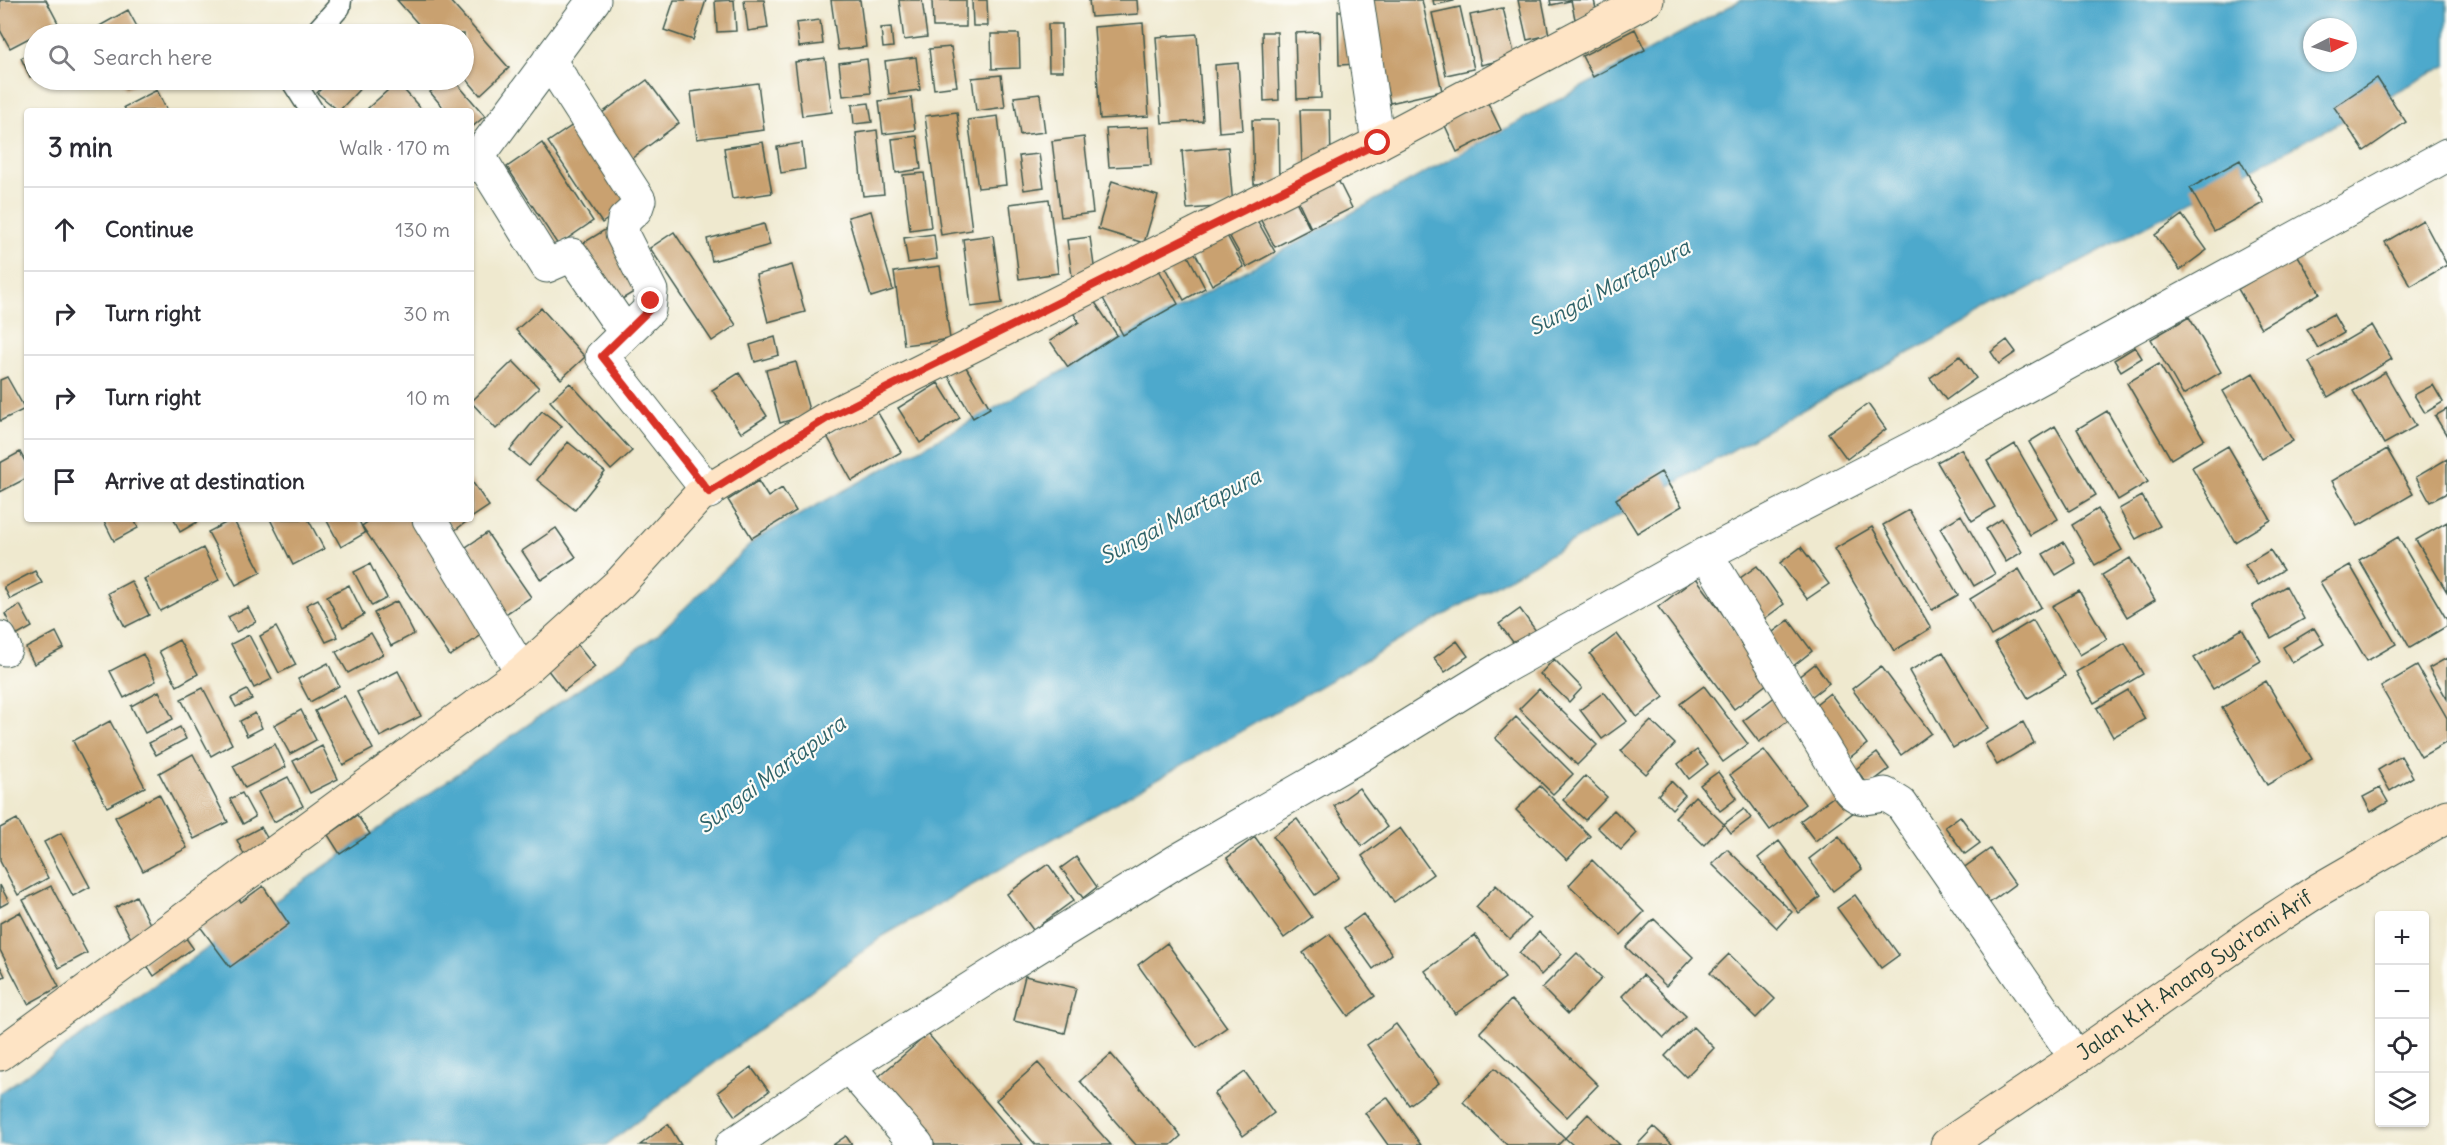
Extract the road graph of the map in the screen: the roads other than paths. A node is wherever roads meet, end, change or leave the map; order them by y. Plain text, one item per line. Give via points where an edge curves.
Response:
1 (340, 0) edge
2 (594, 0) edge
3 (1357, 0) edge
4 (1647, 0) edge
5 (324, 24) edge
6 (549, 60) junction
7 (298, 90) edge
8 (310, 108) edge
9 (1378, 143) junction
10 (2447, 155) edge
11 (474, 160) edge
12 (625, 332) junction
13 (704, 494) junction
14 (431, 522) edge
15 (1707, 554) junction
16 (522, 672) junction
17 (2447, 816) edge
18 (1, 1052) edge
19 (2076, 1058) junction
20 (848, 1066) junction
21 (732, 1145) edge
22 (917, 1145) edge
23 (1947, 1145) edge

1 - 5 lane via 339,7
2 - 6 street
3 - 9 street
4 - 9 street
6 - 11 street
6 - 12 street via 639,200 636,210 624,220 622,234 651,291 651,301 649,310
7 - 8 lane
9 - 13 street via 829,417
10 - 15 street via 1922,443
11 - 12 street via 547,266 572,255
12 - 13 street via 602,356
13 - 16 street via 620,583
14 - 16 street
15 - 19 street via 1852,794 1865,799 1885,794 1901,804
15 - 20 street via 1500,669 1177,861
16 - 18 street
17 - 19 street, Jalan K.H. Anang Sya'rani Arif via 2260,928
19 - 23 street, Jalan K.H. Anang Sya'rani Arif
20 - 21 street
20 - 22 street

